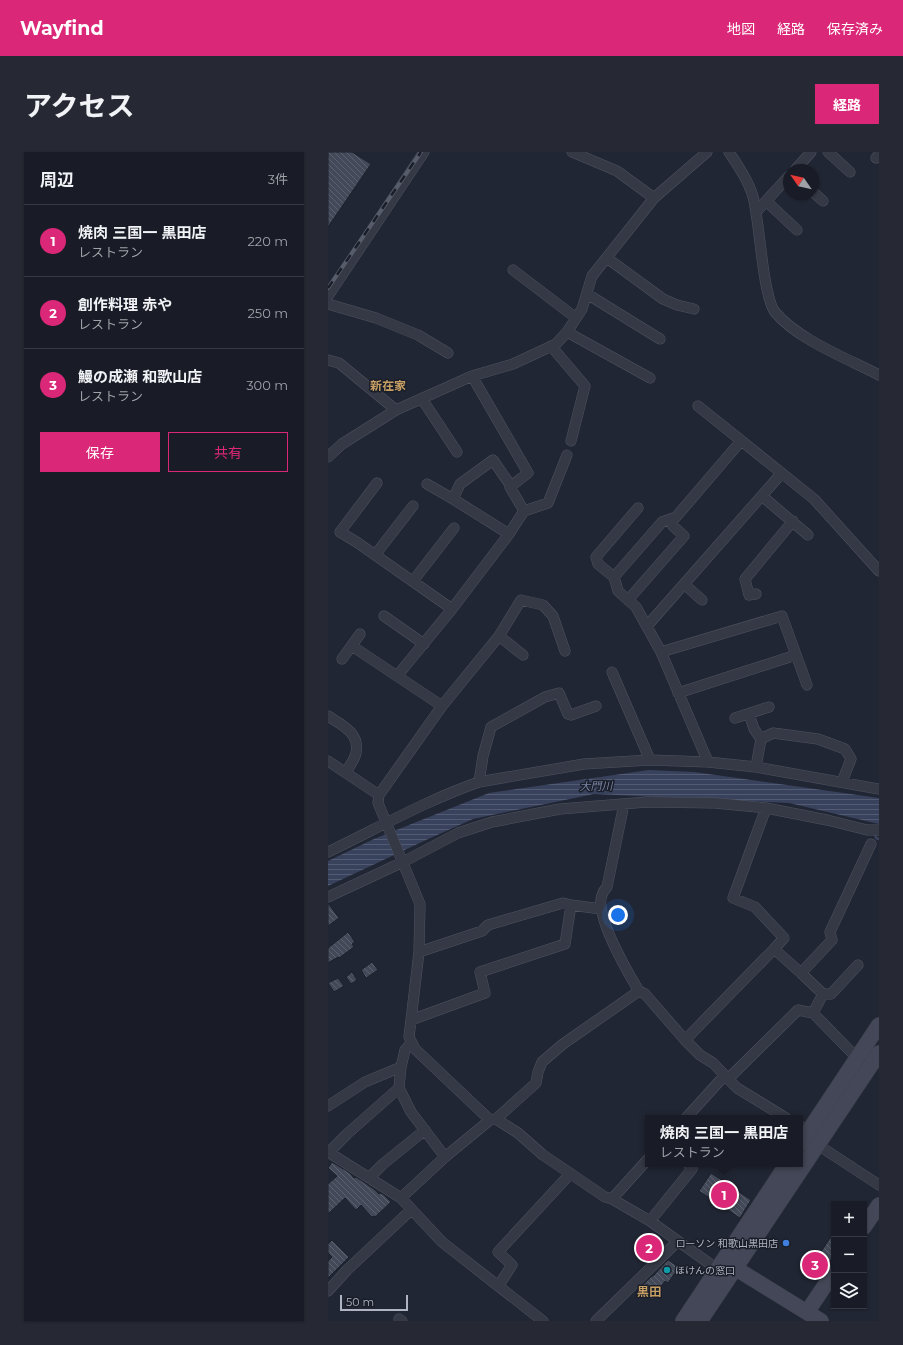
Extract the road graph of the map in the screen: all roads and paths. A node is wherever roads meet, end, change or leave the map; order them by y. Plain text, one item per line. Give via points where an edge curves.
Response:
1 (424, 152) edge
2 (572, 152) edge
3 (707, 152) edge
4 (730, 152) edge
5 (811, 152) edge
6 (828, 152) edge
7 (800, 164) edge
8 (850, 172) dead end
9 (783, 183) edge
10 (819, 197) edge
11 (654, 198) junction
12 (766, 201) junction
13 (823, 201) dead end
14 (756, 212) junction
15 (797, 230) dead end
16 (607, 258) junction
17 (513, 270) dead end
18 (587, 294) junction
19 (328, 296) edge
20 (328, 304) edge
21 (694, 309) dead end
22 (576, 318) junction
23 (567, 332) junction
24 (660, 339) dead end
25 (551, 346) junction
26 (448, 353) dead end
27 (328, 360) edge
28 (879, 375) edge
29 (472, 376) junction
30 (650, 378) dead end
31 (422, 399) junction
32 (698, 406) dead end
33 (396, 410) junction
34 (571, 441) dead end
35 (741, 441) junction
36 (457, 452) dead end
37 (566, 455) dead end
38 (328, 457) edge
39 (781, 474) junction
40 (377, 483) dead end
41 (427, 484) dead end
42 (511, 486) junction
43 (762, 496) junction
44 (453, 499) junction
45 (413, 506) dead end
46 (638, 508) dead end
47 (524, 511) junction
48 (670, 519) junction
49 (793, 522) junction
50 (454, 528) dead end
51 (509, 534) junction
52 (808, 535) dead end
53 (375, 555) junction
54 (879, 571) edge
55 (614, 577) junction
56 (413, 581) junction
57 (684, 584) junction
58 (756, 594) dead end
59 (628, 600) junction
60 (702, 600) dead end
61 (452, 609) junction
62 (384, 616) dead end
63 (647, 626) junction
64 (360, 634) dead end
65 (499, 636) junction
66 (424, 644) junction
67 (352, 646) junction
68 (565, 651) dead end
69 (661, 652) junction
70 (523, 655) dead end
71 (796, 655) junction
72 (342, 659) dead end
73 (612, 672) dead end
74 (398, 676) junction
75 (807, 685) dead end
76 (678, 693) junction
77 (442, 706) junction
78 (596, 706) dead end
79 (770, 707) dead end
80 (749, 714) junction
81 (328, 716) edge
82 (735, 718) dead end
83 (761, 739) junction
84 (650, 760) junction
85 (328, 761) edge
86 (708, 762) junction
87 (756, 767) junction
88 (346, 772) junction
89 (479, 782) junction
90 (842, 782) junction
91 (879, 789) edge
92 (379, 796) junction
93 (624, 804) junction
94 (766, 808) junction
95 (388, 824) junction
96 (867, 830) junction
97 (879, 830) edge
98 (875, 846) edge
99 (328, 852) edge
100 (402, 861) junction
101 (328, 897) edge
102 (571, 905) junction
103 (602, 909) junction
104 (774, 949) junction
105 (419, 952) junction
106 (858, 965) dead end
107 (801, 973) junction
108 (639, 991) junction
109 (823, 994) junction
110 (813, 1013) junction
111 (411, 1020) junction
112 (879, 1025) edge
113 (685, 1040) junction
114 (412, 1043) junction
115 (879, 1054) edge
116 (857, 1058) junction
117 (401, 1067) junction
118 (727, 1077) junction
119 (400, 1088) junction
120 (328, 1106) edge
121 (689, 1115) edge
122 (781, 1115) edge
123 (493, 1119) junction
124 (804, 1129) edge
125 (425, 1130) junction
126 (818, 1144) junction
127 (328, 1152) edge
128 (445, 1157) junction
129 (645, 1163) edge
130 (803, 1166) edge
131 (690, 1167) edge
132 (785, 1167) edge
133 (803, 1167) edge
134 (570, 1174) junction
135 (369, 1178) junction
136 (879, 1185) edge
137 (401, 1198) junction
138 (612, 1199) junction
139 (879, 1205) edge
140 (411, 1210) junction
141 (650, 1221) junction
142 (867, 1223) edge
143 (678, 1241) junction
144 (735, 1268) junction
145 (717, 1269) junction
146 (833, 1273) edge
147 (499, 1286) junction
148 (328, 1291) edge
149 (804, 1317) edge
150 (542, 1321) edge
151 (596, 1321) edge
152 (683, 1321) edge
153 (700, 1321) edge
154 (821, 1321) edge

1 - 19 street
2 - 11 street via 617,171
3 - 11 street
4 - 14 street via 750,187
5 - 7 street
6 - 8 street
9 - 12 street
10 - 13 street
11 - 16 street
12 - 14 street
12 - 15 street
14 - 28 street via 766,285 776,313 803,336
16 - 18 street via 592,276
16 - 21 street via 663,299
17 - 22 street
18 - 22 street
18 - 24 street
20 - 26 street via 376,318 418,335
22 - 23 street
23 - 25 street
23 - 30 street
25 - 29 street via 514,364
25 - 34 street via 585,386
27 - 33 street via 339,363
29 - 31 street
29 - 42 street via 528,473
31 - 33 street
31 - 36 street
32 - 35 street
33 - 38 street via 342,444
35 - 39 street
35 - 48 street via 676,517
37 - 47 street via 548,503
39 - 43 street
39 - 54 street via 814,499
40 - 53 street via 340,532
41 - 44 street
42 - 44 street via 493,460 460,484
42 - 47 street
43 - 49 street
43 - 57 street
44 - 51 street
45 - 53 street
46 - 55 street via 596,557 598,564
47 - 51 street
48 - 55 street via 662,522
48 - 59 street via 673,526 684,536
49 - 52 street
49 - 58 street via 745,579 749,595
50 - 56 street
51 - 61 street
53 - 56 street
55 - 59 street via 618,591
56 - 61 street
57 - 60 street
57 - 63 street
59 - 63 street
61 - 66 street
62 - 66 street
63 - 69 street
64 - 67 street
65 - 68 street via 521,600 543,605 553,616
65 - 70 street
65 - 77 street
66 - 74 street
67 - 72 street
67 - 74 street
69 - 71 street via 782,616
69 - 76 street
71 - 75 street
71 - 76 street
73 - 84 street
74 - 77 street
76 - 86 street
77 - 92 street
78 - 89 street via 568,714 559,693 545,697 491,727
79 - 80 street
80 - 82 street
80 - 83 street
81 - 88 street via 350,731 356,742 356,754
83 - 87 street
83 - 90 street via 773,733 818,739 845,749 851,759
84 - 86 street
84 - 89 street via 584,764
85 - 88 street
86 - 87 street
87 - 90 street
88 - 92 street
89 - 95 street via 438,797
90 - 91 street
92 - 95 street via 378,803
93 - 94 street via 715,803
93 - 100 street via 560,809 492,822 458,833
93 - 103 street via 607,887 601,896
94 - 96 street
94 - 104 street via 733,898 755,907 784,938
95 - 99 street
95 - 100 street
96 - 97 street
96 - 98 street via 868,837
98 - 107 street via 830,932 832,940
100 - 101 street
100 - 105 street via 420,904
102 - 103 street
102 - 105 street via 563,903 488,925 482,931
102 - 111 street via 565,944 480,972 485,993
103 - 108 street via 604,922
104 - 107 street
104 - 113 street
105 - 111 street
106 - 109 street via 831,994
107 - 109 street
108 - 113 street via 645,994
108 - 123 street via 563,1044 542,1062 536,1083
109 - 110 street
110 - 116 street
110 - 118 street via 798,1010
111 - 114 street via 409,1037
112 - 116 street
113 - 118 street
114 - 117 street via 405,1050
114 - 123 street via 415,1049
115 - 126 street
116 - 124 street
117 - 119 street
117 - 120 street via 365,1082
118 - 121 street
118 - 122 street via 737,1088
119 - 125 street via 411,1112
119 - 127 street
123 - 128 street
123 - 134 street via 518,1133
124 - 126 street
125 - 128 street
125 - 135 street
126 - 130 street
126 - 136 street
127 - 135 street
128 - 137 street
129 - 138 street
131 - 141 street via 692,1169
132 - 145 street
133 - 144 street
134 - 138 street
134 - 147 street via 498,1252 512,1265
135 - 137 street
137 - 140 street
138 - 141 street
139 - 142 street
140 - 147 street via 442,1242
140 - 148 street
141 - 143 street
143 - 145 street
143 - 151 street
144 - 145 street
144 - 149 street
144 - 153 street
145 - 152 street
146 - 149 street
147 - 150 street
149 - 154 street

